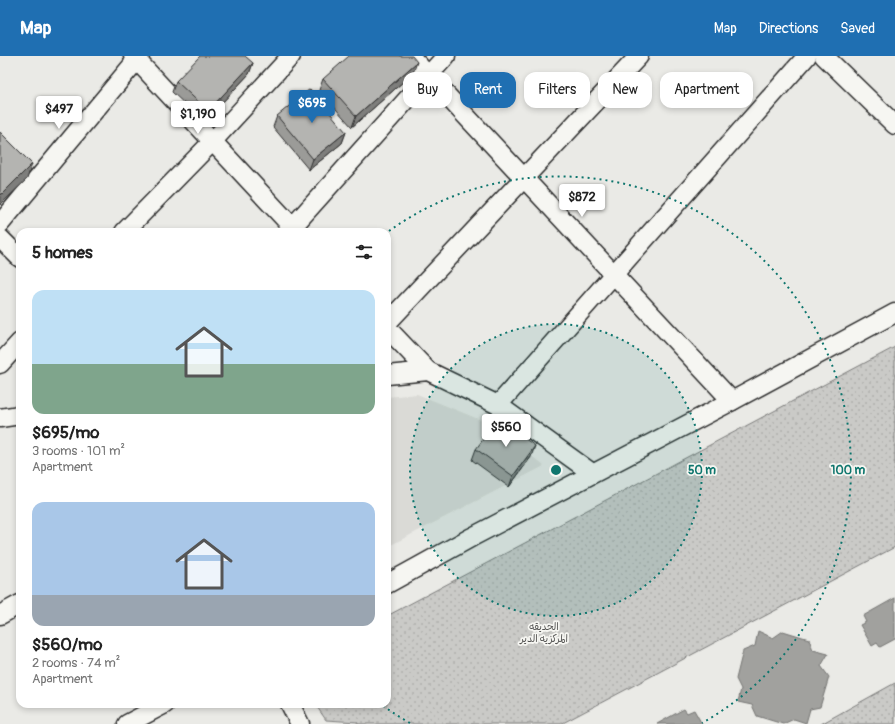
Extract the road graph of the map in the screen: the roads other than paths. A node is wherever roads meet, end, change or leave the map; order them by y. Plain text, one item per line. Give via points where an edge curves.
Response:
1 (291, 56) edge
2 (410, 56) edge
3 (446, 56) edge
4 (639, 56) edge
5 (807, 56) edge
6 (824, 56) edge
7 (137, 57) edge
8 (425, 72) edge
9 (431, 72) edge
10 (452, 101) edge
11 (403, 103) edge
12 (895, 125) edge
13 (212, 142) junction
14 (524, 178) junction
15 (0, 224) edge
16 (128, 228) edge
17 (290, 228) edge
18 (294, 228) edge
19 (0, 238) edge
20 (16, 254) edge
21 (614, 274) junction
22 (895, 313) edge
23 (391, 319) edge
24 (391, 332) edge
25 (16, 346) edge
26 (0, 364) edge
27 (428, 371) junction
28 (391, 375) edge
29 (732, 401) junction
30 (498, 405) junction
31 (16, 416) edge
32 (0, 418) edge
33 (592, 473) junction
34 (391, 582) edge
35 (16, 606) edge
36 (0, 615) edge
37 (158, 708) edge
38 (292, 708) edge
39 (135, 722) edge
40 (300, 724) edge

1 - 13 street
2 - 8 street
3 - 9 street
4 - 14 street
5 - 21 street
6 - 12 street
7 - 13 street
7 - 15 street
10 - 14 street
11 - 18 street
13 - 16 street
13 - 17 street
14 - 21 street
14 - 23 street
19 - 20 street
21 - 29 street
21 - 30 street
22 - 29 street
24 - 27 street
25 - 26 street
27 - 28 street
27 - 30 street
29 - 33 street
30 - 33 street
31 - 32 street
33 - 34 street
35 - 36 street
37 - 39 street
38 - 40 street

